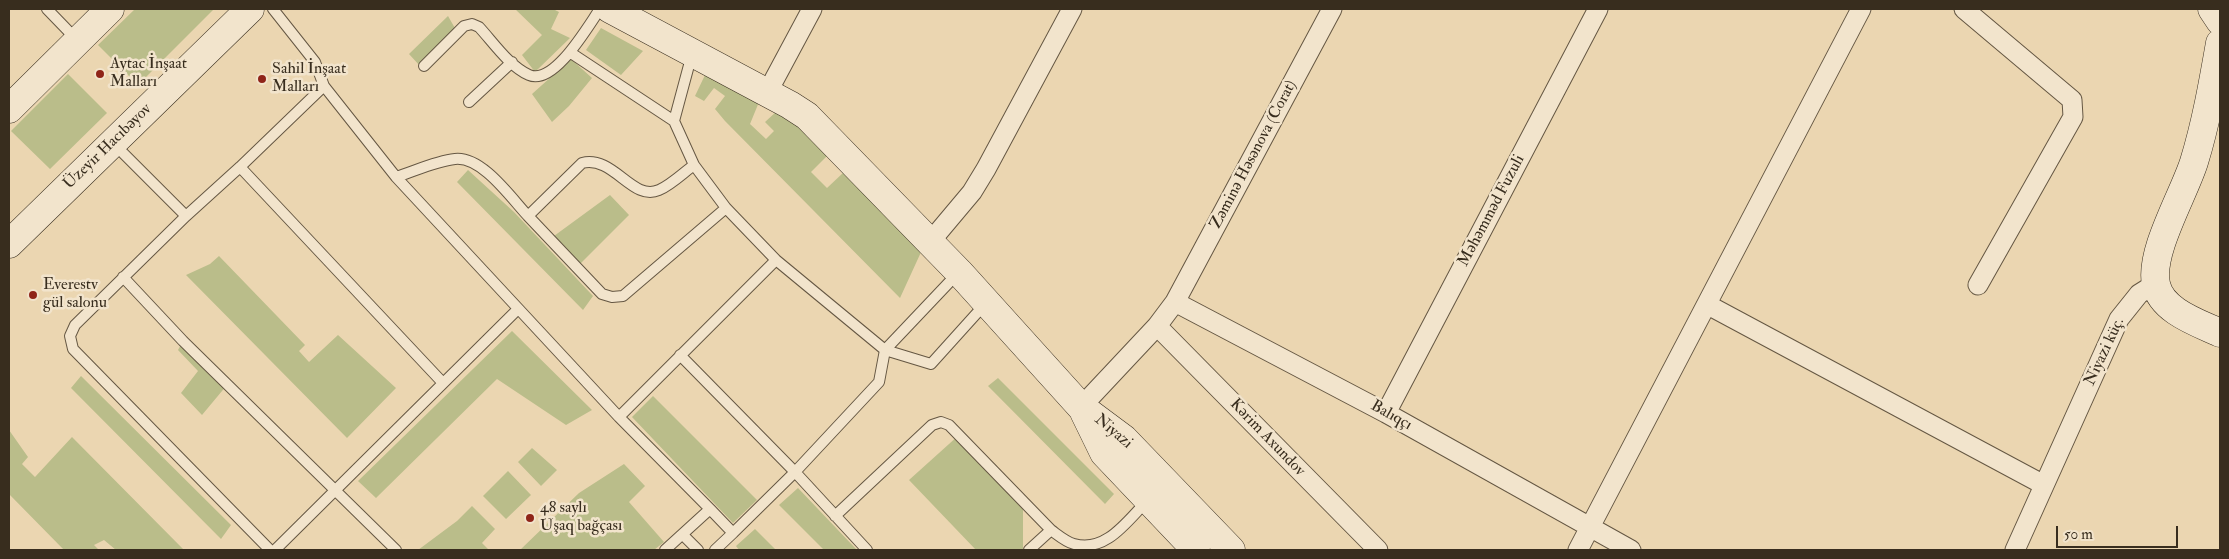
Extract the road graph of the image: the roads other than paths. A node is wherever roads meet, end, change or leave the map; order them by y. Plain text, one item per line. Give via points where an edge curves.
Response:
1 (47, 9) edge
2 (110, 9) edge
3 (250, 9) edge
4 (273, 9) edge
5 (600, 9) edge
6 (610, 9) edge
7 (812, 9) edge
8 (1072, 9) edge
9 (1332, 9) edge
10 (1598, 9) edge
11 (1861, 9) edge
12 (1964, 9) edge
13 (77, 40) junction
14 (2220, 43) edge
15 (692, 52) junction
16 (571, 53) junction
17 (512, 62) junction
18 (424, 66) dead end
19 (324, 86) junction
20 (767, 93) junction
21 (469, 102) dead end
22 (2215, 105) edge
23 (9, 109) edge
24 (674, 121) junction
25 (112, 143) junction
26 (694, 165) junction
27 (240, 167) junction
28 (396, 177) junction
29 (726, 208) junction
30 (186, 216) junction
31 (528, 216) junction
32 (930, 242) junction
33 (9, 244) edge
34 (776, 260) junction
35 (959, 272) junction
36 (123, 277) junction
37 (2155, 284) junction
38 (1978, 285) dead end
39 (987, 302) junction
40 (1175, 302) junction
41 (1708, 305) junction
42 (518, 309) junction
43 (1157, 326) junction
44 (2220, 332) edge
45 (885, 350) junction
46 (680, 355) junction
47 (443, 383) junction
48 (1081, 406) junction
49 (1386, 413) junction
50 (619, 417) junction
51 (795, 472) junction
52 (2044, 486) junction
53 (335, 492) junction
54 (1148, 501) junction
55 (710, 509) junction
56 (836, 516) junction
57 (1588, 527) junction
58 (1051, 530) junction
59 (733, 533) junction
60 (683, 535) junction
61 (270, 550) edge
62 (275, 550) edge
63 (396, 550) edge
64 (665, 550) edge
65 (698, 550) edge
66 (715, 550) edge
67 (868, 550) edge
68 (1028, 550) edge
69 (1196, 550) edge
70 (1231, 550) edge
71 (1378, 550) edge
72 (1578, 550) edge
73 (1631, 550) edge
74 (2014, 550) edge

1 - 13 lane
2 - 13 main road
3 - 25 main road, Üzeyir Hacıbəyov
4 - 19 lane via 315,62
5 - 16 lane
6 - 15 main road
7 - 20 street
8 - 32 street via 972,192
9 - 40 street, Zəminə Həsənova (Corat)
10 - 49 street, Məhəmməd Fuzuli
11 - 41 street
12 - 38 street via 2072,100 2073,117
13 - 23 main road
14 - 22 main road
15 - 20 main road
15 - 24 lane
16 - 17 lane via 544,75 536,77
16 - 24 lane
17 - 18 lane via 479,27 472,24 464,26
17 - 21 lane
19 - 27 lane
19 - 28 lane
20 - 32 main road via 790,105 819,127
22 - 37 main road via 2160,248
24 - 26 lane
25 - 30 lane
25 - 33 main road, Üzeyir Hacıbəyov
26 - 29 lane
26 - 31 lane via 658,191 647,192 636,188 603,164 592,160 582,163
27 - 30 lane
27 - 47 lane
28 - 31 lane via 455,159 467,159 480,165
28 - 42 lane
29 - 31 lane via 623,296 612,297 602,294
29 - 34 lane
30 - 36 lane
32 - 35 main road
34 - 45 lane
34 - 46 lane
35 - 39 main road
35 - 45 lane
36 - 53 lane
36 - 61 lane via 75,325 70,336 73,348
37 - 44 main road via 2166,302 2191,319
37 - 52 street, Niyazi küç. via 2138,294 2119,319
39 - 45 lane via 931,364
39 - 48 main road
40 - 43 street
40 - 49 street, Balıqçı
41 - 52 street
41 - 57 street
42 - 47 lane
42 - 50 lane
43 - 48 street
43 - 71 street, Kərim Axundov
45 - 51 lane via 879,382
46 - 50 lane
46 - 51 lane
47 - 53 lane
48 - 54 main road, Niyazi via 1104,453
48 - 70 main road, Niyazi via 1124,439
49 - 57 street, Balıqçı
50 - 55 lane
51 - 56 lane
51 - 59 lane
52 - 74 street, Niyazi küç.
53 - 62 lane
53 - 63 lane
54 - 58 lane via 1106,542 1090,547 1072,544
54 - 69 main road, Niyazi
55 - 59 lane
55 - 60 lane
56 - 58 lane via 932,426 941,422 949,426
56 - 67 lane
57 - 72 street
57 - 73 street, Balıqçı
58 - 68 lane
59 - 66 lane
60 - 64 lane
60 - 65 lane

